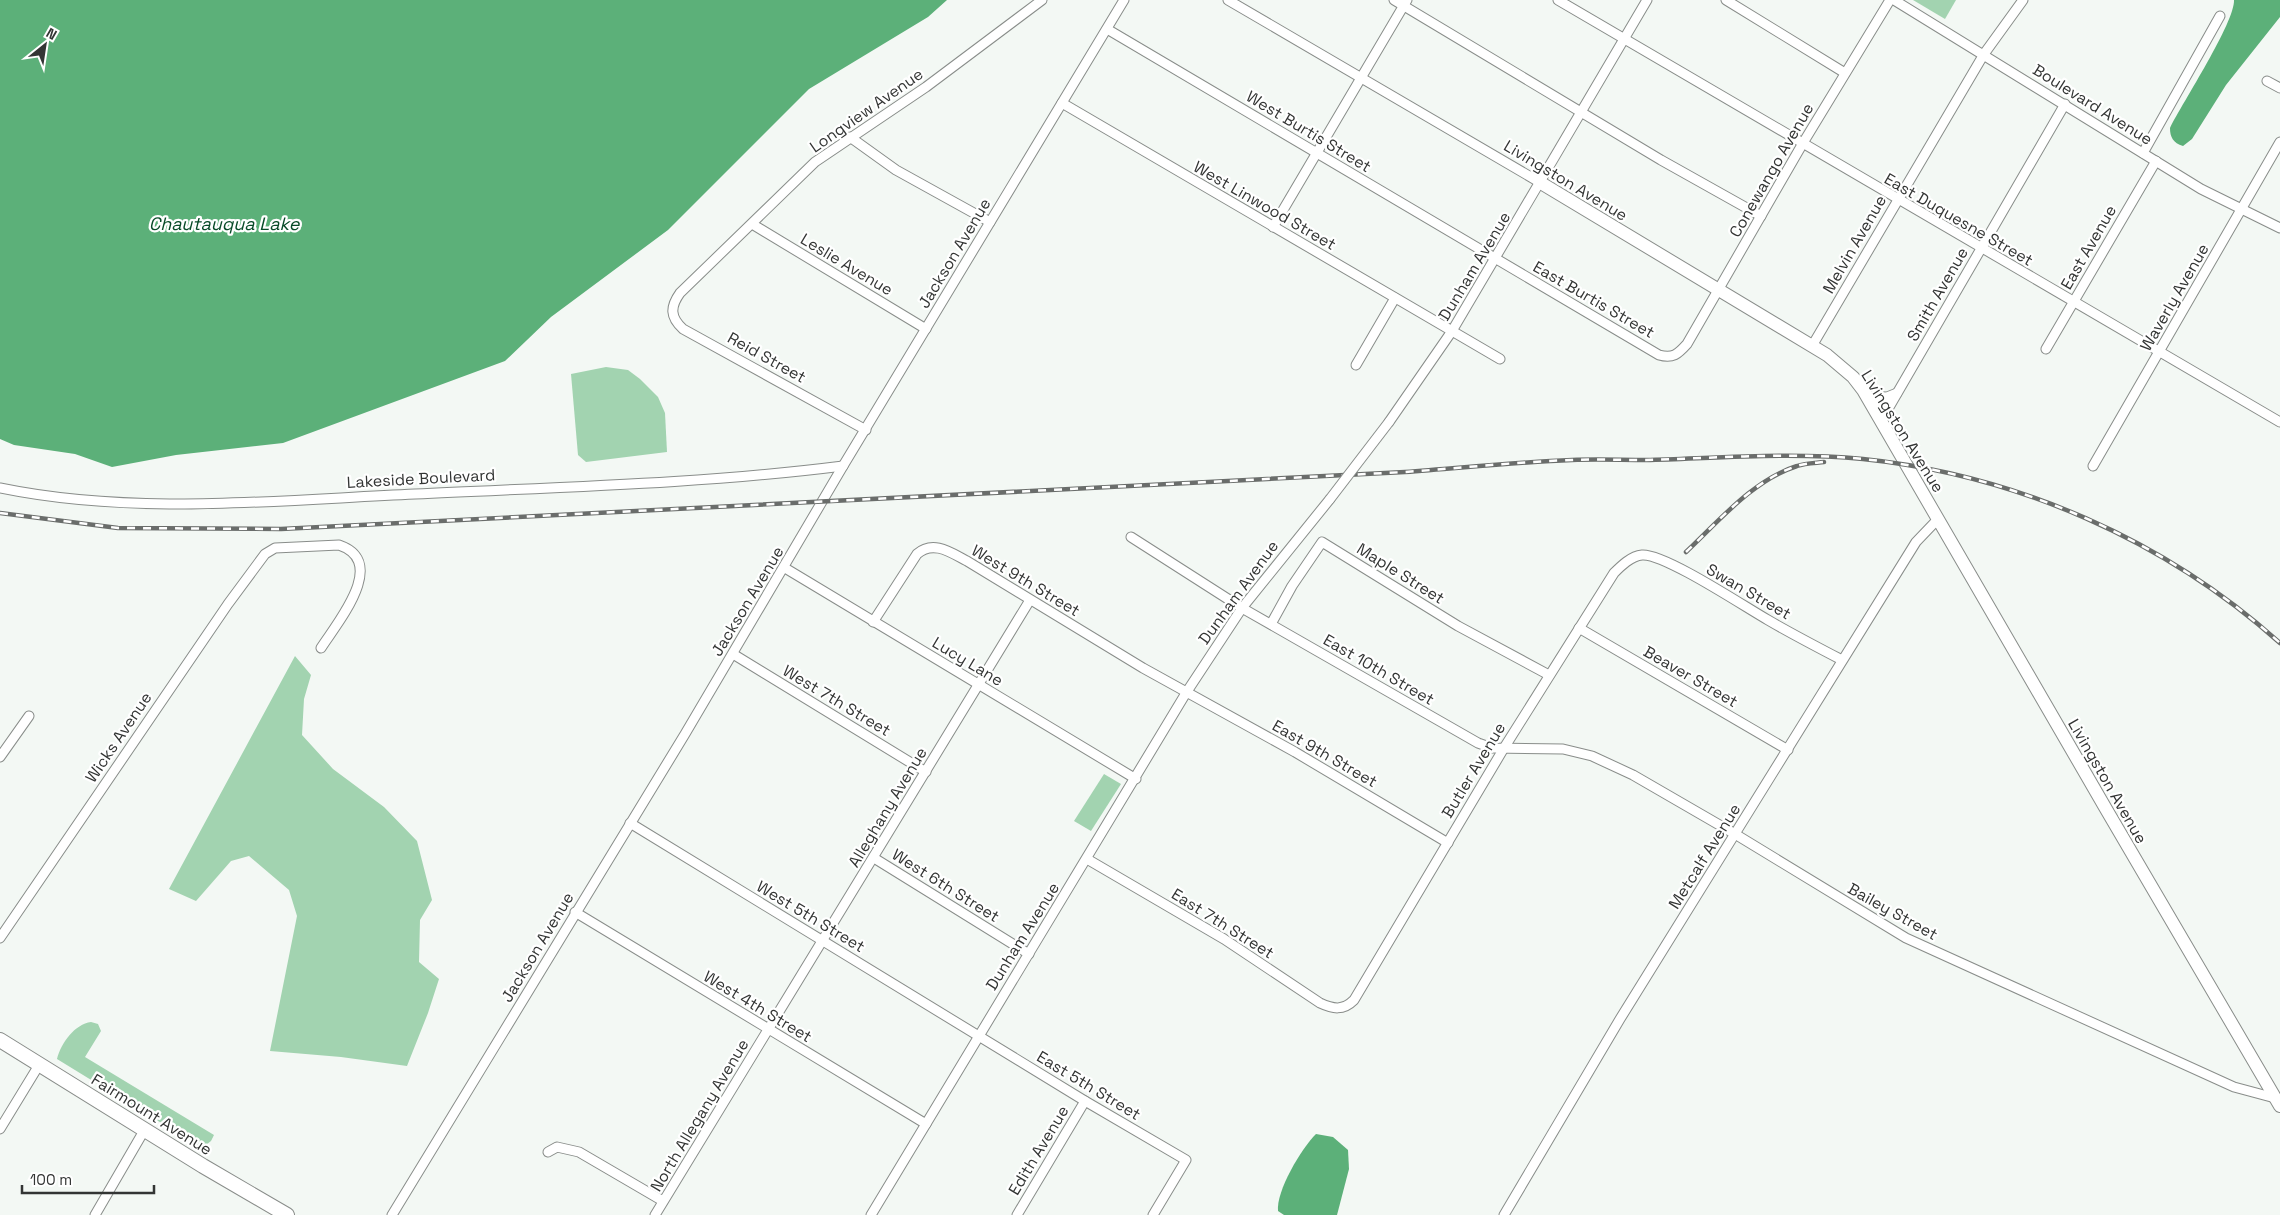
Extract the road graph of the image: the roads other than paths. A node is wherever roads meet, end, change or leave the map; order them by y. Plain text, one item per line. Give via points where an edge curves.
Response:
1 (1042, 0) edge
2 (1124, 0) edge
3 (1228, 0) edge
4 (1394, 0) edge
5 (1558, 0) edge
6 (1647, 0) edge
7 (1726, 0) edge
8 (1890, 0) edge
9 (1894, 0) edge
10 (2023, 0) edge
11 (1406, 3) edge
12 (2220, 16) dead end
13 (1107, 28) junction
14 (1625, 39) junction
15 (1984, 54) junction
16 (1845, 73) junction
17 (1362, 78) junction
18 (2267, 81) dead end
19 (2280, 88) edge
20 (1062, 103) junction
21 (2065, 104) junction
22 (1582, 112) junction
23 (850, 137) junction
24 (2280, 142) edge
25 (1803, 143) junction
26 (1318, 153) junction
27 (2143, 153) junction
28 (2156, 161) junction
29 (1540, 183) junction
30 (1896, 200) junction
31 (2242, 209) junction
32 (1761, 216) junction
33 (990, 222) junction
34 (752, 224) junction
35 (1274, 227) junction
36 (2280, 228) edge
37 (1980, 248) junction
38 (1495, 259) junction
39 (1719, 290) junction
40 (1395, 298) junction
41 (676, 300) joint
42 (2073, 302) junction
43 (926, 329) junction
44 (1452, 331) junction
45 (1812, 346) junction
46 (2046, 349) dead end
47 (2160, 352) junction
48 (1678, 354) joint
49 (1500, 360) dead end
50 (1356, 365) dead end
51 (1897, 393) junction
52 (1866, 396) junction
53 (1881, 421) junction
54 (2280, 422) edge
55 (866, 430) junction
56 (843, 466) junction
57 (2093, 466) dead end
58 (0, 488) edge
59 (1938, 519) junction
60 (1131, 537) dead end
61 (1639, 556) joint
62 (785, 568) junction
63 (1030, 600) junction
64 (1242, 608) junction
65 (873, 622) junction
66 (1271, 624) junction
67 (1579, 628) junction
68 (321, 648) dead end
69 (733, 654) junction
70 (1842, 660) junction
71 (1549, 674) junction
72 (979, 685) junction
73 (1186, 693) junction
74 (29, 716) dead end
75 (1504, 748) junction
76 (1788, 750) junction
77 (0, 757) edge
78 (926, 772) junction
79 (1136, 779) junction
80 (630, 823) junction
81 (1735, 834) junction
82 (1448, 843) junction
83 (874, 858) junction
84 (1087, 859) junction
85 (575, 912) junction
86 (0, 938) edge
87 (822, 941) junction
88 (1029, 954) junction
89 (1343, 1008) joint
90 (768, 1030) junction
91 (978, 1035) junction
92 (0, 1040) edge
93 (39, 1066) junction
94 (1085, 1101) junction
95 (2278, 1102) edge
96 (926, 1124) junction
97 (0, 1129) edge
98 (145, 1129) junction
99 (548, 1152) dead end
100 (663, 1201) junction
101 (95, 1215) edge
102 (288, 1215) edge
103 (392, 1215) edge
104 (655, 1215) edge
105 (871, 1215) edge
106 (1017, 1215) edge
107 (1153, 1215) edge
108 (1504, 1215) edge

1 - 23 street, Longview Avenue via 926,87
2 - 13 street, Jackson Avenue
3 - 17 street, Livingston Avenue
4 - 11 street
5 - 14 street, East Duquesne Street
6 - 14 street, Dunham Avenue
7 - 16 street
8 - 16 street, Conewango Avenue
9 - 15 street, Boulevard Avenue
10 - 15 street, Melvin Avenue
11 - 17 street
11 - 22 street
12 - 27 street
13 - 20 street, Jackson Avenue
13 - 26 street, West Burtis Street
14 - 22 street, Dunham Avenue
14 - 25 street, East Duquesne Street
15 - 21 street, Boulevard Avenue
15 - 30 street, Melvin Avenue
16 - 25 street, Conewango Avenue
17 - 26 street
17 - 29 street, Livingston Avenue
18 - 19 street
20 - 33 street, Jackson Avenue
20 - 35 street, West Linwood Street
21 - 27 street, Boulevard Avenue
21 - 37 street, Smith Avenue
22 - 29 street, Dunham Avenue
22 - 32 street
23 - 33 street via 896,170
23 - 34 street, Longview Avenue via 815,162
24 - 31 street, Waverly Avenue
25 - 30 street, East Duquesne Street
25 - 32 street, Conewango Avenue
26 - 35 street
26 - 38 street, West Burtis Street
27 - 28 street, Boulevard Avenue
28 - 31 street, Boulevard Avenue via 2201,189
28 - 42 street, East Avenue
29 - 38 street, Dunham Avenue
29 - 39 street, Livingston Avenue
30 - 37 street, East Duquesne Street
30 - 45 street, Melvin Avenue
31 - 36 street, Boulevard Avenue
31 - 47 street, Waverly Avenue
32 - 39 street, Conewango Avenue
33 - 43 street, Jackson Avenue
34 - 41 street, Longview Avenue
34 - 43 street, Leslie Avenue
35 - 40 street, West Linwood Street
37 - 42 street, East Duquesne Street
37 - 51 street, Smith Avenue
38 - 44 street, Dunham Avenue
38 - 48 street, East Burtis Street via 1659,355 1669,358
39 - 45 street, Livingston Avenue
39 - 48 street, Conewango Avenue
40 - 44 street, West Linwood Street
40 - 50 street
41 - 55 street, Reid Street via 673,316 683,328
42 - 46 street, East Avenue
42 - 47 street, East Duquesne Street
43 - 55 street, Jackson Avenue
44 - 49 street, West Linwood Street
44 - 64 street, Dunham Avenue, bridge via 1389,422
45 - 52 street, Livingston Avenue via 1853,377
47 - 54 street, East Duquesne Street
47 - 57 street, Waverly Avenue
51 - 52 street via 1887,397
51 - 53 street, Smith Avenue
52 - 53 street, Livingston Avenue
53 - 59 street, Livingston Avenue
55 - 56 street, Jackson Avenue
56 - 58 street, Lakeside Boulevard via 712,479 221,504 107,500
56 - 62 street, Jackson Avenue
59 - 70 street, Metcalf Avenue via 1916,542
59 - 95 street, Livingston Avenue
60 - 64 street, East 10th Street
61 - 67 street, Butler Avenue via 1626,562 1614,574
61 - 70 street, Swan Street via 1649,556 1691,575
62 - 65 street, Lucy Lane
62 - 69 street, Jackson Avenue
63 - 65 street, West 9th Street via 967,561 940,548 929,547 917,554
63 - 72 street, Alleghany Avenue
63 - 73 street, West 9th Street
64 - 66 street, East 10th Street
64 - 73 street, Dunham Avenue
65 - 72 street, Lucy Lane
66 - 71 street, Maple Street via 1322,542 1458,626
66 - 75 street, East 10th Street via 1478,743
67 - 71 street, Butler Avenue
67 - 76 street, Beaver Street
68 - 86 street, Wicks Avenue via 356,594 361,575 356,556 346,548 330,544 276,548 265,554 153,712
69 - 78 street, West 7th Street
69 - 80 street, Jackson Avenue
70 - 76 street, Metcalf Avenue
71 - 75 street, Butler Avenue
72 - 78 street, Alleghany Avenue
72 - 79 street, Lucy Lane
73 - 79 street, Dunham Avenue
73 - 82 street, East 9th Street via 1295,752
74 - 77 street
75 - 81 street, Bailey Street via 1562,749 1592,756 1633,775
75 - 82 street, Butler Avenue
76 - 81 street, Metcalf Avenue
78 - 83 street, Alleghany Avenue
79 - 84 street, Dunham Avenue
80 - 85 street, Jackson Avenue
80 - 87 street, West 5th Street
81 - 95 street, Bailey Street via 1906,938 2234,1087
81 - 108 street, Metcalf Avenue
82 - 89 street, Butler Avenue via 1354,1000
83 - 87 street, Alleghany Avenue
83 - 88 street, West 6th Street
84 - 88 street, Dunham Avenue
84 - 89 street, East 7th Street via 1224,939 1320,1003 1332,1009
85 - 90 street, West 4th Street
85 - 103 street, Jackson Avenue
87 - 90 street, Alleghany Avenue
87 - 91 street, West 5th Street
88 - 91 street, Dunham Avenue
90 - 96 street, West 4th Street
90 - 100 street, North Allegany Avenue
91 - 94 street, East 5th Street
91 - 96 street, Dunham Avenue
92 - 93 main road, Fairmount Avenue
93 - 97 street
93 - 98 main road, Fairmount Avenue
94 - 106 street, Edith Avenue
94 - 107 street, East 5th Street via 1186,1160
96 - 105 street, Dunham Avenue
98 - 101 street
98 - 102 main road, Fairmount Avenue
99 - 100 street via 557,1148 579,1152
100 - 104 street, North Allegany Avenue

